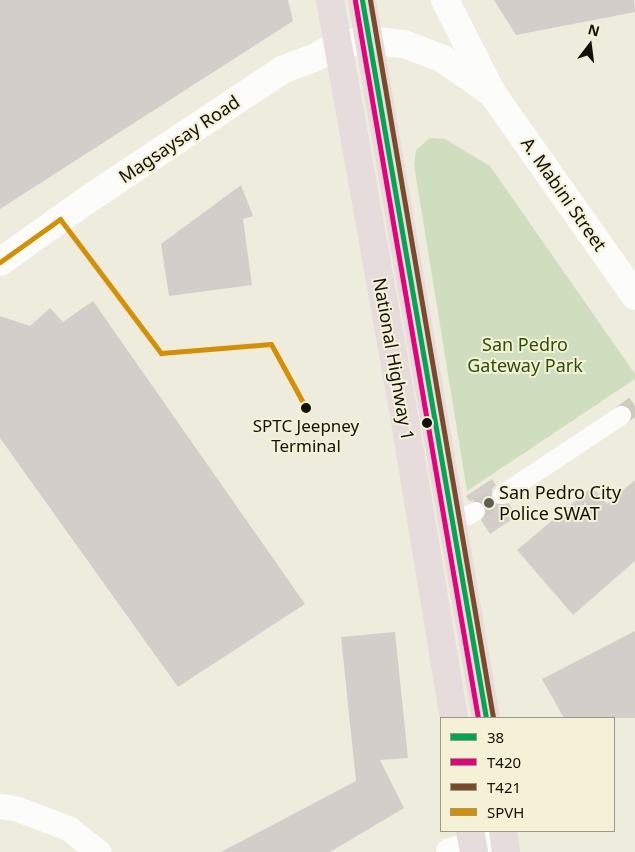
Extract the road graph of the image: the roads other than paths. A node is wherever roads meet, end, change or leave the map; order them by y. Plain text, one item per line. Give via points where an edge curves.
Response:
1 (330, 0) edge
2 (362, 0) edge
3 (445, 0) edge
4 (369, 40) junction
5 (337, 46) junction
6 (492, 94) junction
7 (0, 262) edge
8 (635, 296) edge
9 (621, 415) tunnel mouth
10 (502, 494) tunnel mouth
11 (454, 717) edge
12 (486, 717) edge
13 (0, 806) edge
14 (504, 841) edge
15 (467, 845) edge
16 (99, 852) edge

1 - 5 highway, National Highway 1
2 - 4 highway, National Highway 1
3 - 6 main road, A. Mabini Street
4 - 5 main road, Magsaysay Road
4 - 6 main road, A. Mabini Street via 404,44 443,59
4 - 12 highway, National Highway 1 via 413,285 462,515
5 - 7 main road, Magsaysay Road via 282,70
5 - 11 highway, National Highway 1 via 366,194
6 - 8 main road, A. Mabini Street
9 - 10 street
13 - 16 street via 15,808 68,828
14 - 15 main road

